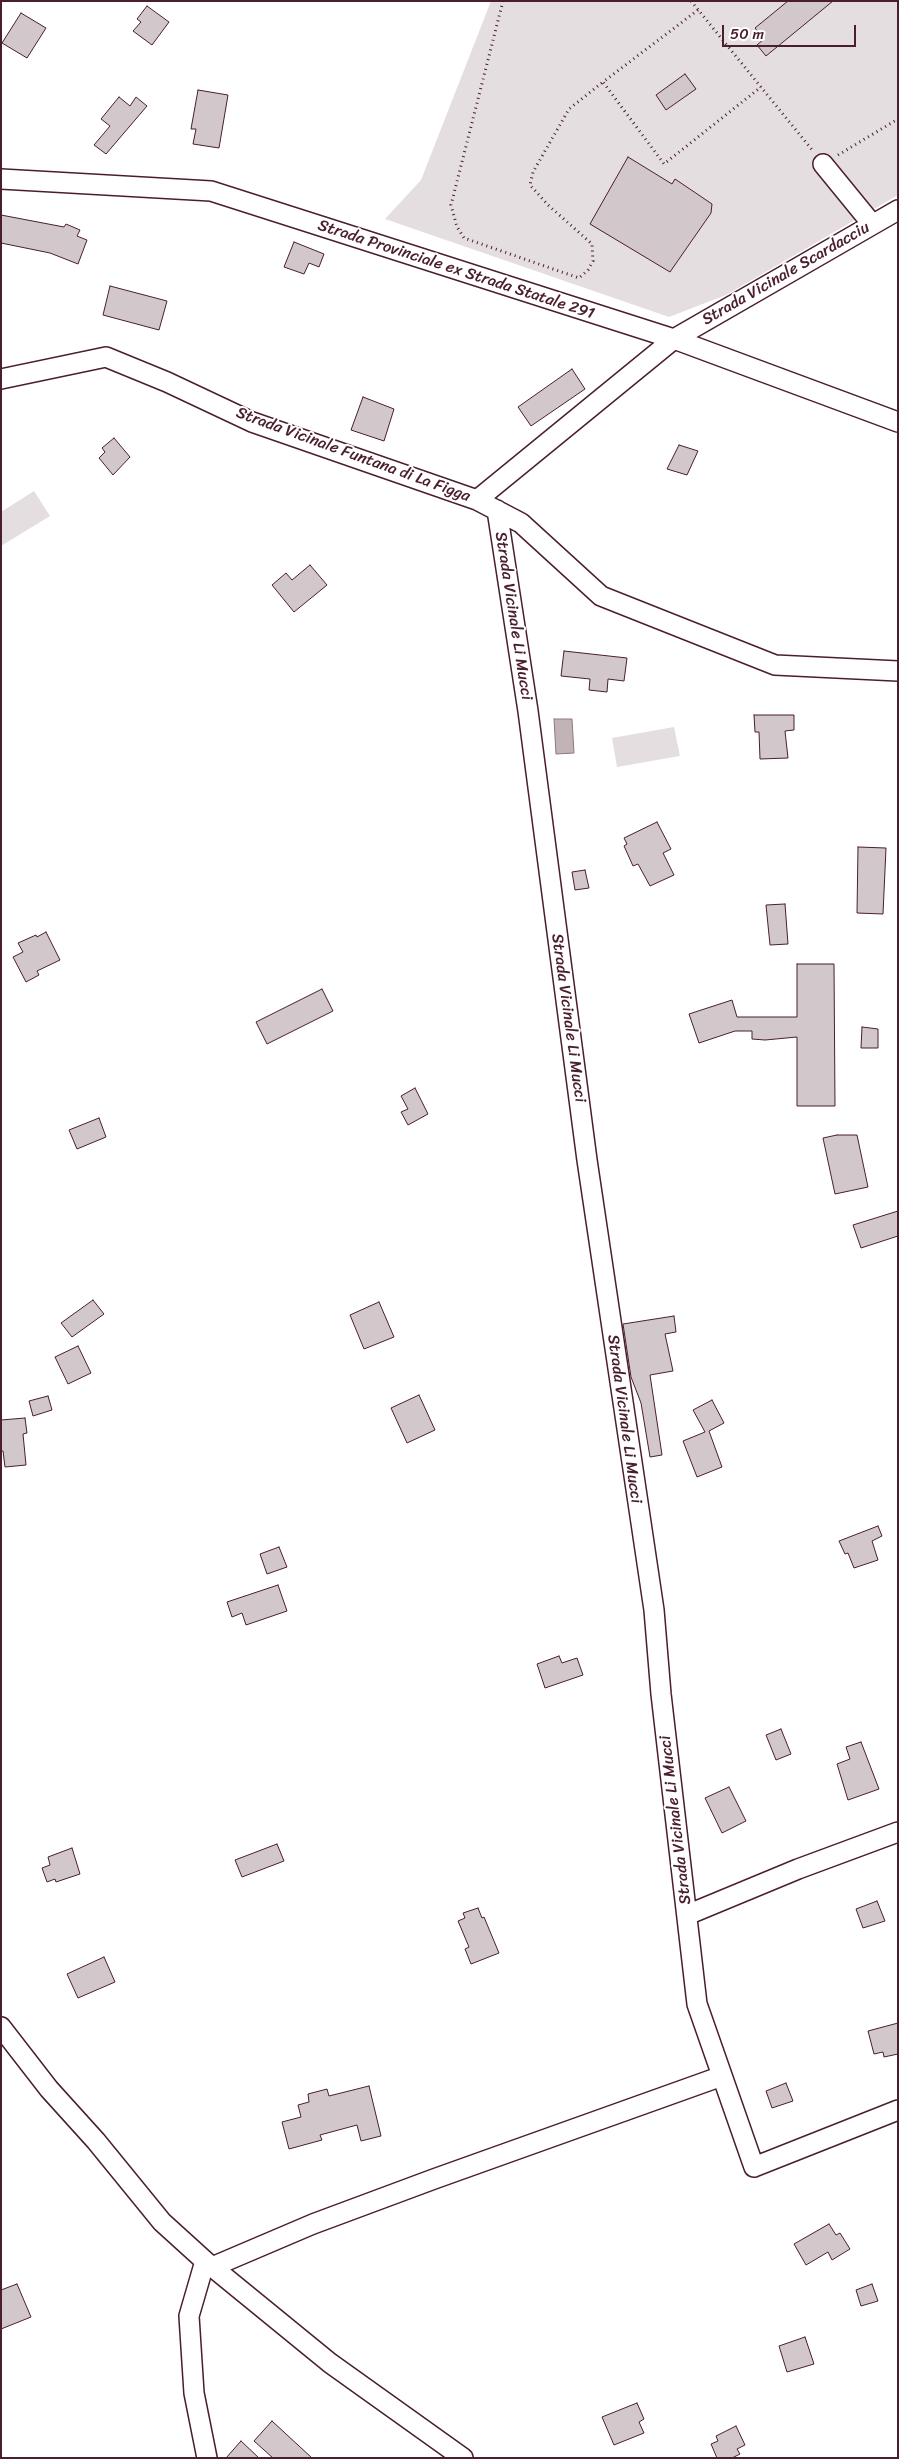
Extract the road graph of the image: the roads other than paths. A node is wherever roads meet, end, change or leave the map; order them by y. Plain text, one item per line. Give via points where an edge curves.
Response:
1 (823, 164) road end
2 (1, 179) edge
3 (898, 210) edge
4 (872, 224) junction
5 (674, 339) junction
6 (1, 378) edge
7 (898, 422) edge
8 (478, 500) junction
9 (497, 510) junction
10 (898, 671) edge
11 (898, 1832) edge
12 (687, 1916) junction
13 (1, 2028) edge
14 (722, 2076) junction
15 (898, 2110) edge
16 (208, 2264) junction
17 (207, 2458) edge
18 (463, 2458) edge

1 - 4 street
2 - 5 street, Strada Provinciale ex Strada Statale 291 via 210,191
3 - 4 street, Strada Vicinale Scardacciu
4 - 5 street, Strada Vicinale Scardacciu
5 - 7 street, Strada Provinciale ex Strada Statale 291
5 - 8 street, Strada Vicinale Funtana di La Figga
6 - 8 street, Strada Vicinale Funtana di La Figga via 106,357 252,422
8 - 9 street, Strada Vicinale Funtana di La Figga
9 - 10 street, Strada Vicinale Funtana di La Figga via 521,523 601,596 774,665
9 - 12 street, Strada Vicinale Li Mucci via 528,711 591,1188 654,1610
11 - 12 street via 798,1869
12 - 14 street, Strada Vicinale Li Mucci via 697,2004
13 - 16 street via 48,2089 96,2141 162,2222
14 - 15 street, Strada Vicinale Li Mucci via 754,2167
14 - 16 street
16 - 17 street via 189,2316 194,2393
16 - 18 street via 330,2363

